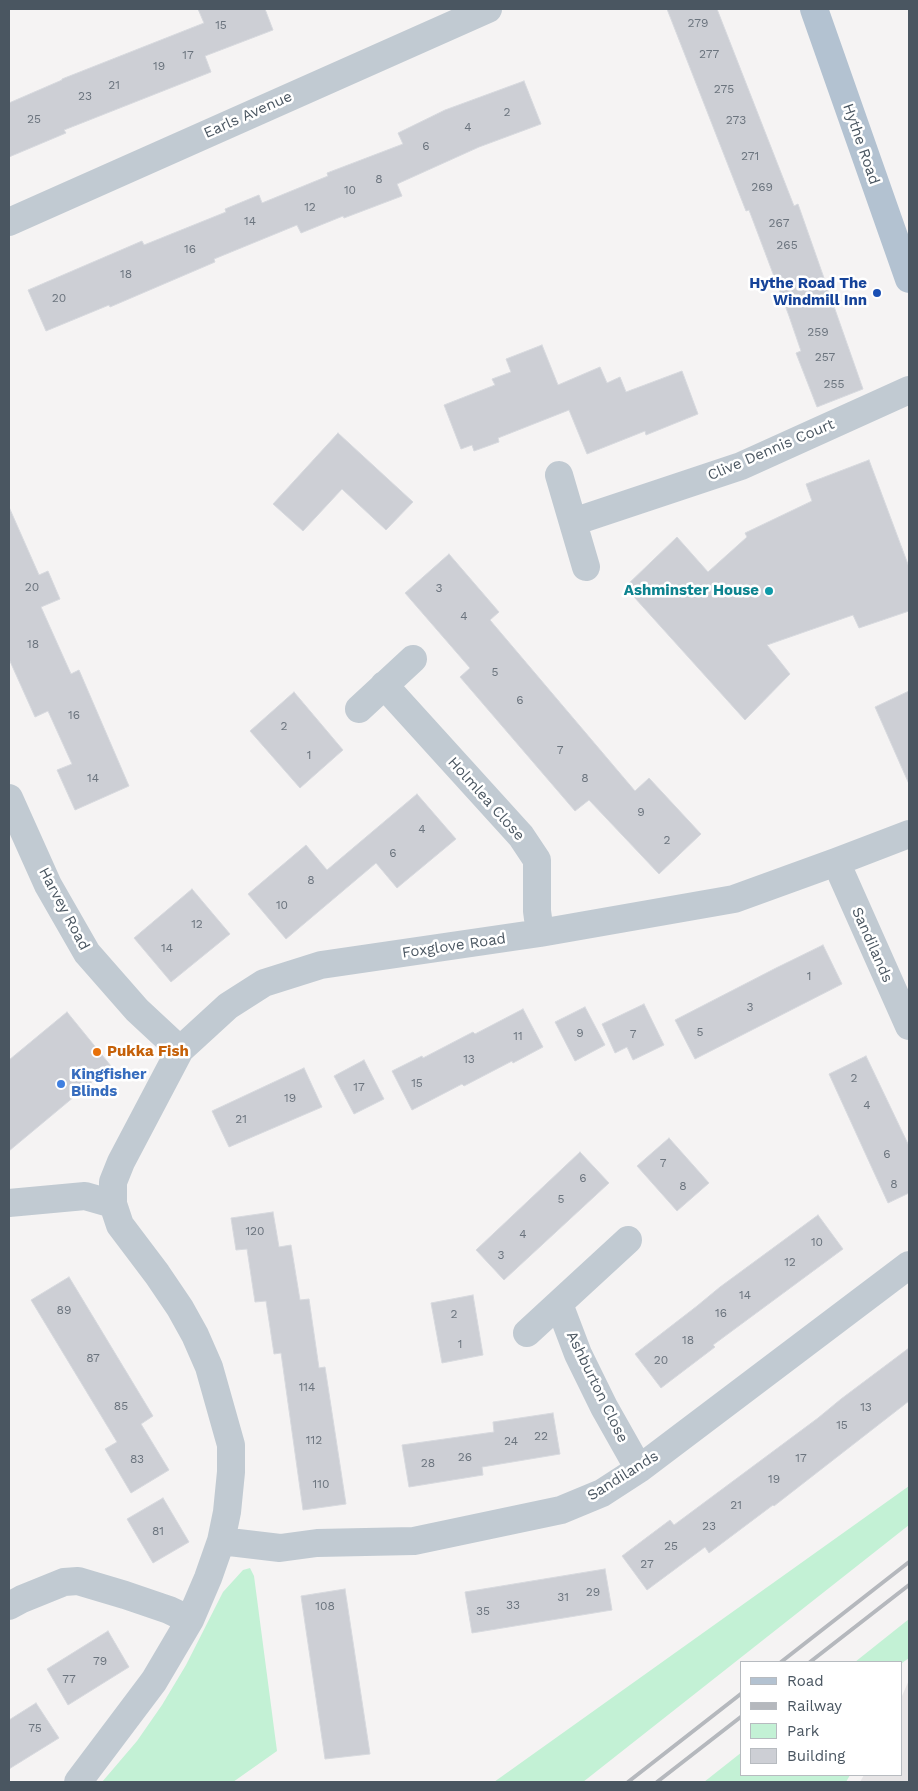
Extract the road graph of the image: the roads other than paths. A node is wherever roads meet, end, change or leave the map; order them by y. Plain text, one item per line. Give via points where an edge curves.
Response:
1 (488, 9) edge
2 (814, 9) edge
3 (9, 222) edge
4 (909, 279) edge
5 (909, 390) edge
6 (559, 475) dead end
7 (573, 522) junction
8 (586, 568) dead end
9 (413, 659) dead end
10 (384, 685) junction
11 (359, 709) dead end
12 (9, 798) edge
13 (909, 834) edge
14 (836, 862) junction
15 (540, 934) junction
16 (909, 1026) edge
17 (180, 1050) junction
18 (9, 1203) edge
19 (113, 1204) junction
20 (628, 1240) dead end
21 (909, 1265) edge
22 (559, 1304) junction
23 (526, 1333) dead end
24 (639, 1470) junction
25 (221, 1541) junction
26 (9, 1606) edge
27 (190, 1620) junction
28 (78, 1782) edge

1 - 3 street, Earls Avenue
2 - 4 main road, Hythe Road
5 - 7 street, Clive Dennis Court via 741,466
6 - 7 street
7 - 8 street
9 - 10 street
10 - 11 street
10 - 15 street, Holmlea Close via 521,836 537,860
12 - 17 street, Harvey Road via 48,884 86,953 137,1010
13 - 14 street, Foxglove Road
14 - 15 street, Foxglove Road via 734,899
14 - 16 street, Sandilands
15 - 17 street, Foxglove Road via 321,965 264,983 228,1006
17 - 19 street, Foxglove Road via 121,1162 113,1182
18 - 19 street via 85,1196
19 - 25 street via 120,1225 180,1308 208,1366 231,1445 228,1504
20 - 22 street
21 - 24 street, Sandilands
22 - 23 street
22 - 24 street, Ashburton Close via 578,1354
24 - 25 street, Sandilands via 602,1493 562,1510 414,1541 316,1543 280,1548
25 - 27 street
26 - 27 street via 64,1582 78,1581 169,1610
27 - 28 street via 154,1681

